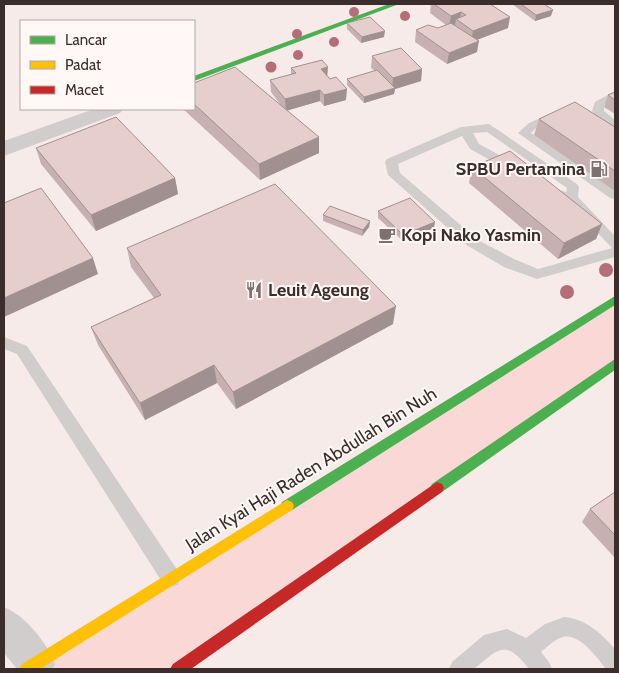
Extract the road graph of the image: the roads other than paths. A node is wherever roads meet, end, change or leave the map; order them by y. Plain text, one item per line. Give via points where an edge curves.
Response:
1 (395, 4) edge
2 (195, 79) edge
3 (615, 94) edge
4 (110, 110) edge
5 (570, 114) edge
6 (615, 125) edge
7 (594, 126) edge
8 (464, 130) junction
9 (615, 139) edge
10 (4, 150) edge
11 (520, 173) edge
12 (542, 188) edge
13 (615, 195) edge
14 (572, 198) junction
15 (615, 244) edge
16 (615, 252) edge
17 (615, 300) edge
18 (4, 343) edge
19 (615, 364) edge
20 (171, 578) junction
21 (4, 625) edge
22 (527, 650) junction
23 (615, 664) edge
24 (34, 667) edge
25 (178, 669) edge
26 (459, 669) edge
27 (542, 669) edge

1 - 2 main road
3 - 6 lane via 599,104 598,111
4 - 10 street
5 - 13 lane via 560,112 524,132
7 - 9 lane
8 - 11 lane via 474,146
8 - 14 lane via 488,128 573,187
8 - 16 lane via 391,162 394,175 474,243 537,274
12 - 14 lane
14 - 15 lane
17 - 20 main road, Jalan Kyai Haji Raden Abdullah Bin Nuh
18 - 20 lane via 22,350
19 - 25 main road
20 - 24 main road, Jalan Kyai Haji Raden Abdullah Bin Nuh
21 - 24 street
22 - 23 lane via 556,629 566,626 581,631
22 - 26 lane via 508,639 491,642
22 - 27 lane

